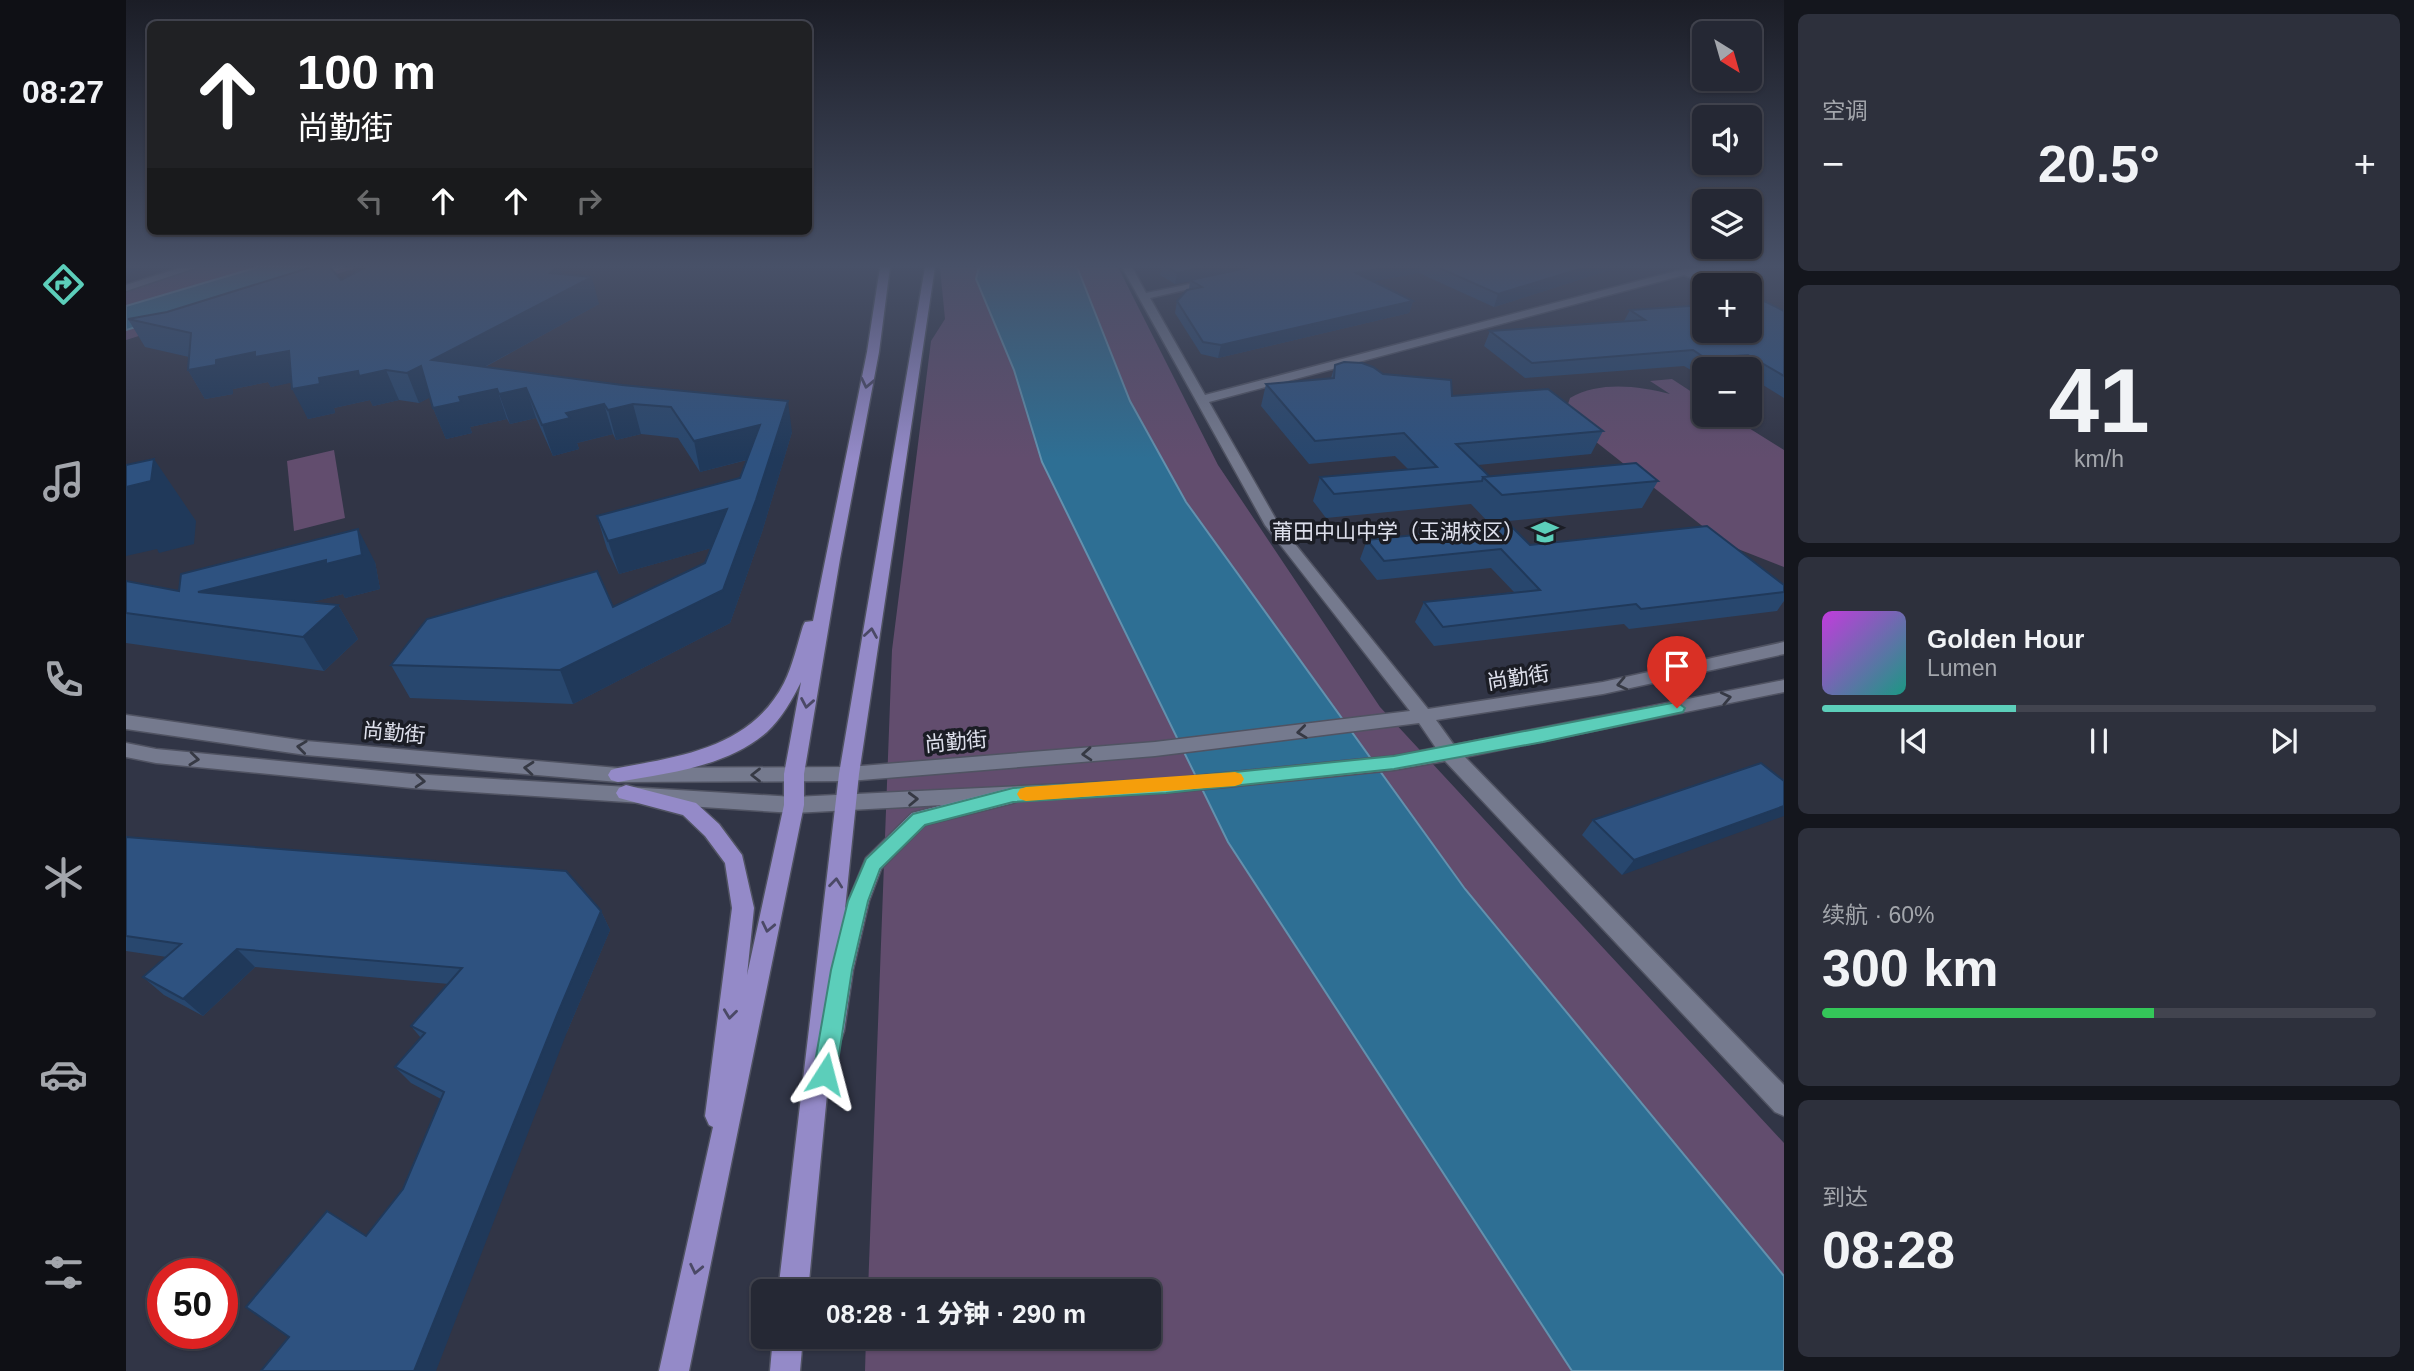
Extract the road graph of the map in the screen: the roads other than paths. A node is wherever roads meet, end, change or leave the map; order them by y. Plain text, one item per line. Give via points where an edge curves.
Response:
1 (876, 331) edge
2 (920, 331) edge
3 (1164, 331) edge
4 (1462, 331) edge
5 (1202, 400) junction
6 (832, 559) junction
7 (1784, 648) edge
8 (1784, 686) edge
9 (1424, 716) junction
10 (126, 722) edge
11 (126, 750) edge
12 (1449, 753) junction
13 (849, 774) junction
14 (794, 775) junction
15 (622, 784) junction
16 (1013, 795) junction
17 (845, 801) junction
18 (794, 806) junction
19 (1784, 1103) edge
20 (800, 1231) junction
21 (703, 1235) junction
22 (794, 1279) edge
23 (787, 1349) edge
24 (674, 1371) edge
25 (785, 1371) edge

1 -> 6 main road
13 -> 2 main road
3 - 5 street
4 - 5 street
5 - 9 street via 1272,525
6 -> 14 main road
6 - 15 main road via 793,682 770,719 740,744 709,758
7 -> 9 street, 尚勤街 via 1604,688
12 -> 8 street, 尚勤街
9 - 12 street
9 -> 13 street, 尚勤街 via 1155,749
15 -> 10 street, 尚勤街
11 -> 15 street, 尚勤街 via 412,781
12 - 16 street, 尚勤街 via 1394,763 1166,786
12 - 19 street
13 - 14 street, 尚勤街
13 - 17 main road
14 -> 15 street, 尚勤街
14 - 18 main road
15 - 18 street, 尚勤街
15 -> 21 main road via 689,809 735,861 743,908
17 -> 16 street, 尚勤街
16 - 20 main road via 919,819 873,864 858,901 842,970
17 - 18 street, 尚勤街
20 -> 17 main road
18 -> 21 main road
20 - 22 main road
21 -> 24 main road
23 - 25 main road

